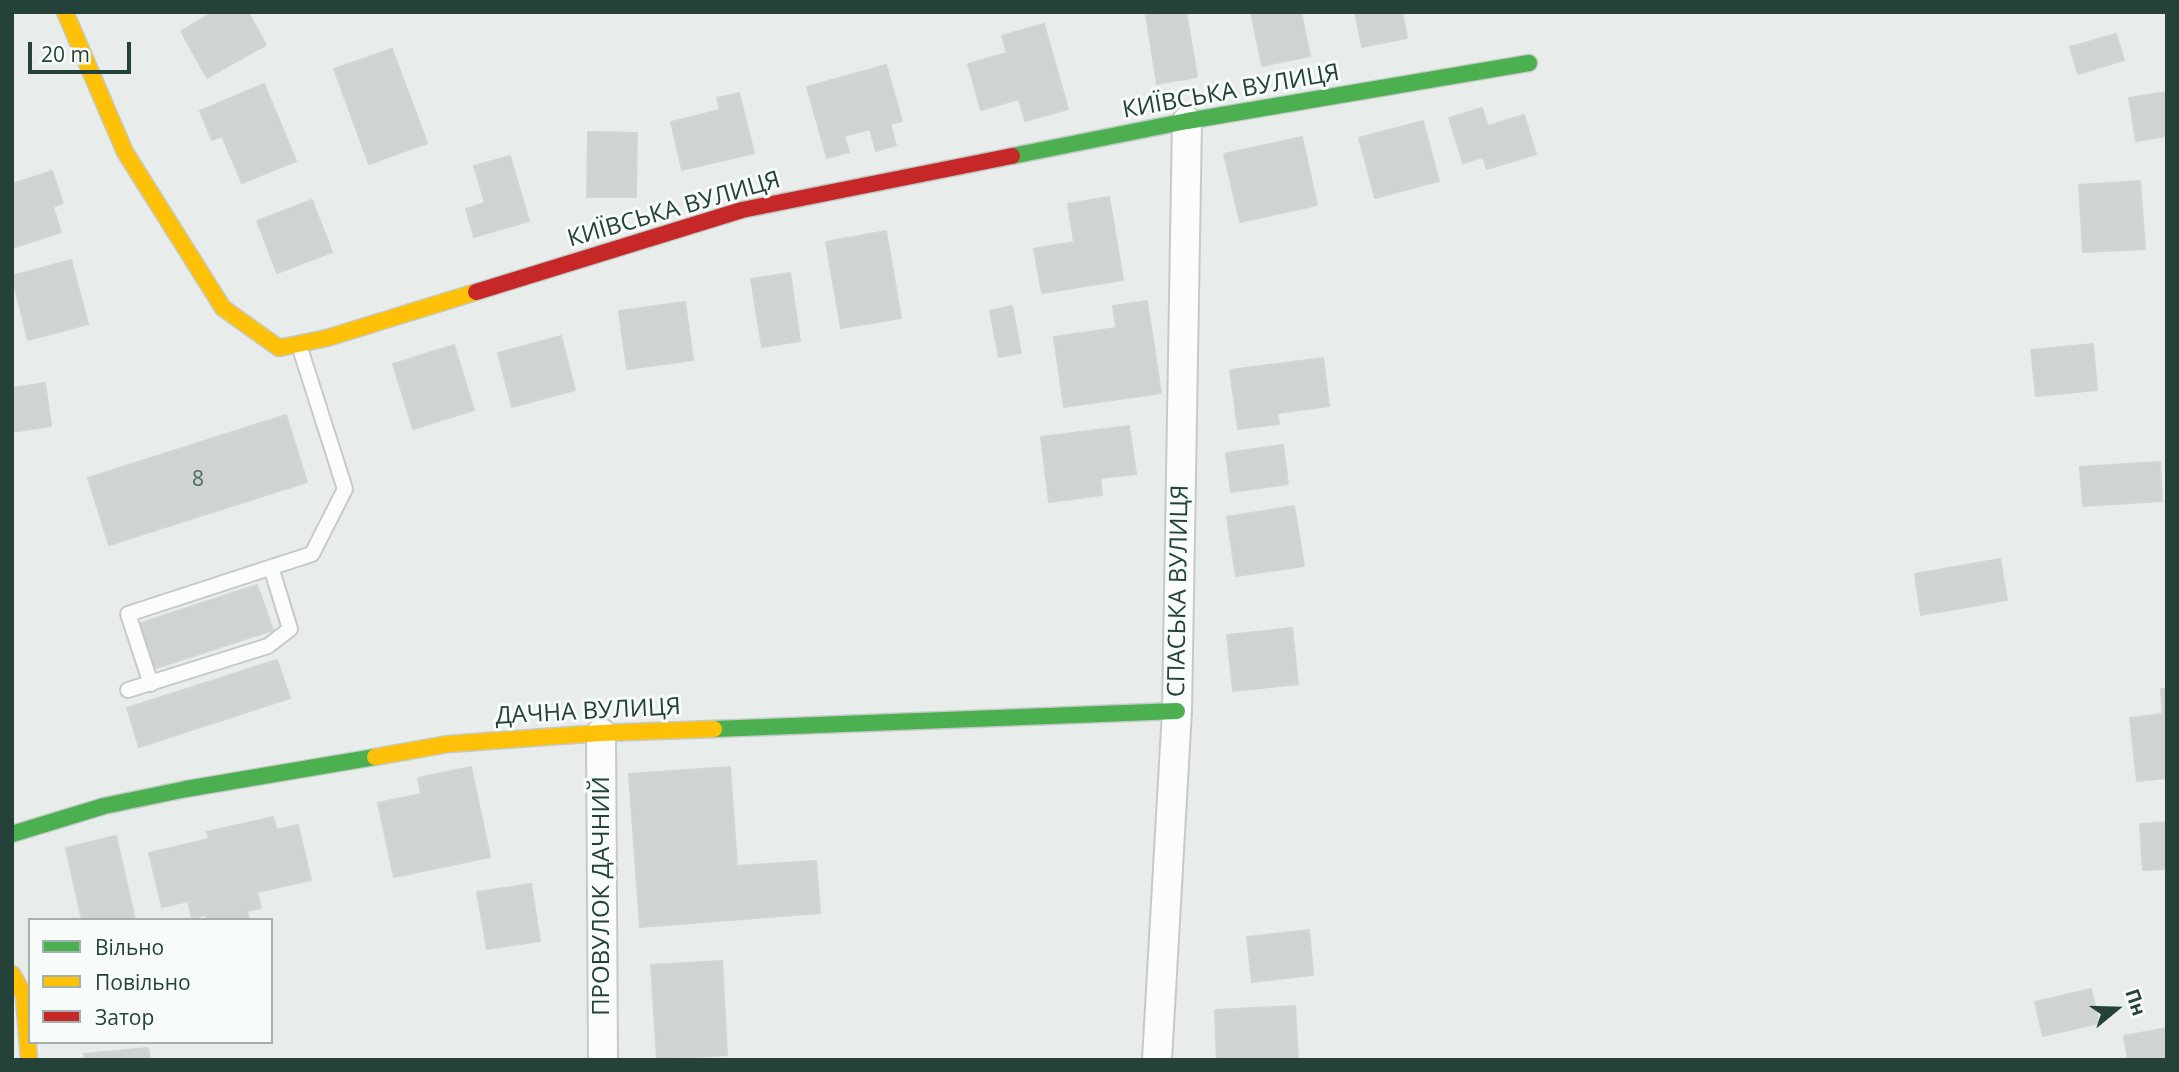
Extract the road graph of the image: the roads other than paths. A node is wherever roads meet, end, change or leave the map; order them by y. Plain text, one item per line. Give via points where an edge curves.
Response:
1 (65, 12) edge
2 (1529, 63) dead end
3 (1186, 121) junction
4 (298, 344) junction
5 (271, 567) junction
6 (151, 684) junction
7 (128, 690) dead end
8 (1177, 711) junction
9 (601, 733) junction
10 (12, 834) edge
11 (12, 974) edge
12 (29, 1060) edge
13 (603, 1060) edge
14 (1157, 1060) edge

1 - 4 street, КИЇВСЬКА ВУЛИЦЯ via 125,152 223,308 279,348
2 - 3 street, КИЇВСЬКА ВУЛИЦЯ
3 - 4 street, КИЇВСЬКА ВУЛИЦЯ via 742,210
3 - 8 street, СПАСЬКА ВУЛИЦЯ
4 - 5 lane via 345,489 312,554
5 - 6 lane via 290,629 268,646
5 - 6 lane via 128,614
6 - 7 lane
8 - 9 street, ДАЧНА ВУЛИЦЯ
8 - 14 street, СПАСЬКА ВУЛИЦЯ
9 - 10 street, ДАЧНА ВУЛИЦЯ via 448,744 186,789 104,806
9 - 13 street, ПРОВУЛОК ДАЧНИЙ
11 - 12 street via 24,995

